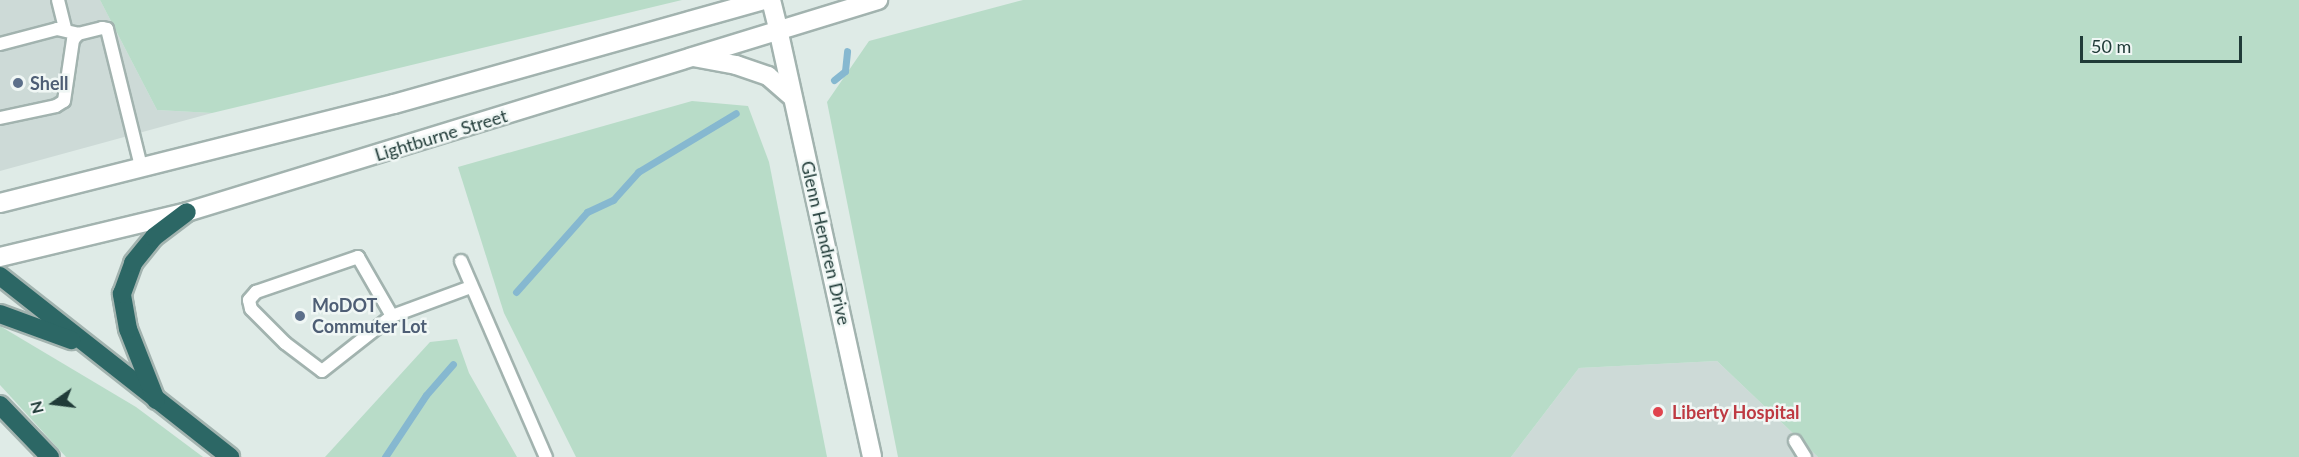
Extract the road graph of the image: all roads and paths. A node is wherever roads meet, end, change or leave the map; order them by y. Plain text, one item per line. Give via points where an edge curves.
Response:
1 (58, 0) edge
2 (763, 0) edge
3 (771, 0) edge
4 (878, 0) edge
5 (65, 29) junction
6 (778, 29) junction
7 (78, 34) junction
8 (0, 44) edge
9 (691, 57) junction
10 (792, 97) junction
11 (0, 118) edge
12 (141, 166) junction
13 (0, 203) edge
14 (187, 212) junction
15 (0, 257) edge
16 (461, 261) dead end
17 (0, 276) edge
18 (471, 287) junction
19 (0, 314) edge
20 (392, 316) junction
21 (83, 345) junction
22 (156, 402) junction
23 (0, 405) edge
24 (1795, 441) dead end
25 (50, 457) edge
26 (230, 457) edge
27 (546, 457) edge
28 (872, 457) edge
29 (1805, 457) edge

1 - 5 lane
2 - 12 main road via 394,104
3 - 6 main road, Glenn Hendren Drive
4 - 6 main road, Lightburne Street
5 - 7 lane
5 - 8 lane
6 - 9 main road, Lightburne Street
6 - 10 main road, Glenn Hendren Drive
7 - 11 lane via 69,52 64,101
7 - 12 lane via 107,29
9 - 10 main road via 736,65 768,76
9 - 14 main road, Lightburne Street
10 - 28 main road, Glenn Hendren Drive
12 - 13 main road
14 - 15 main road, Lightburne Street
14 - 22 highway via 154,237 133,262 122,294 128,329
16 - 18 lane
17 - 21 highway
18 - 20 lane
18 - 27 lane
19 - 21 highway
20 - 20 lane via 358,257 256,292 249,300 251,309 285,343 322,371
21 - 22 highway
22 - 26 highway
23 - 25 highway
24 - 29 lane

